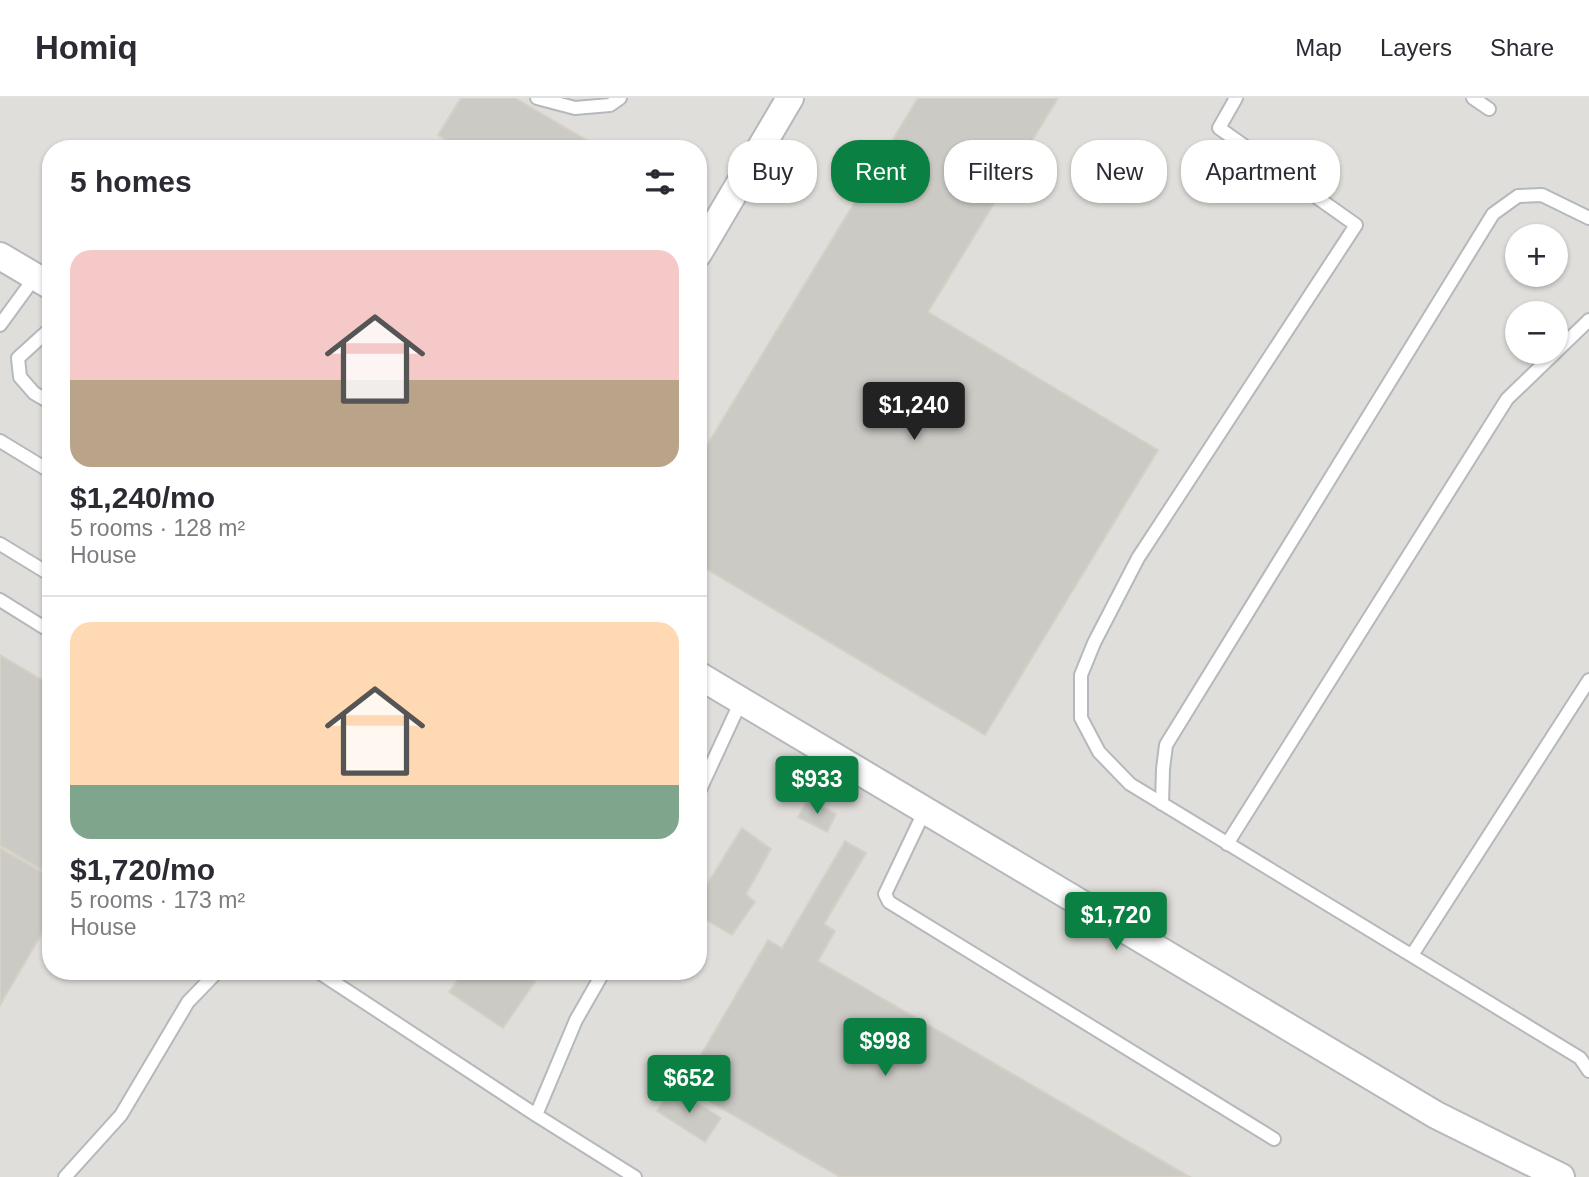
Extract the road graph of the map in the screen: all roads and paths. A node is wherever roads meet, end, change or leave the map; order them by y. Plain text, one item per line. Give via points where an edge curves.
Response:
1 (537, 98) edge
2 (620, 98) edge
3 (790, 98) edge
4 (1236, 98) edge
5 (1473, 98) edge
6 (1489, 109) dead end
7 (1589, 218) edge
8 (707, 239) edge
9 (0, 256) edge
10 (42, 280) edge
11 (42, 282) edge
12 (1589, 320) edge
13 (0, 325) edge
14 (42, 336) edge
15 (42, 398) edge
16 (0, 440) edge
17 (42, 466) edge
18 (0, 544) edge
19 (42, 570) edge
20 (0, 600) edge
21 (42, 626) edge
22 (707, 680) edge
23 (1589, 680) edge
24 (741, 701) junction
25 (707, 775) edge
26 (1162, 804) junction
27 (925, 810) junction
28 (1227, 844) junction
29 (1412, 955) junction
30 (209, 980) edge
31 (331, 980) edge
32 (599, 980) edge
33 (1589, 1071) edge
34 (536, 1115) junction
35 (1274, 1139) dead end
36 (65, 1177) edge
37 (635, 1177) edge
38 (1561, 1177) edge

1 - 2 lane via 575,108 610,105
3 - 8 street
4 - 26 lane via 1219,128 1356,225 1138,558 1081,675 1081,718 1099,752 1130,784
5 - 6 lane
7 - 26 lane via 1542,195 1518,196 1493,214 1166,745
9 - 10 street
11 - 13 lane
12 - 28 lane via 1507,399
14 - 15 lane via 18,358 20,377
16 - 17 lane
18 - 19 lane
20 - 21 lane
22 - 24 street
23 - 29 lane
24 - 25 lane
24 - 27 street
26 - 28 lane
27 - 35 lane via 885,894 889,902
27 - 38 street via 1436,1115
28 - 29 lane
29 - 33 lane via 1580,1058
30 - 36 lane via 188,1002 121,1115
31 - 34 lane
32 - 34 lane via 576,1020
34 - 37 lane

